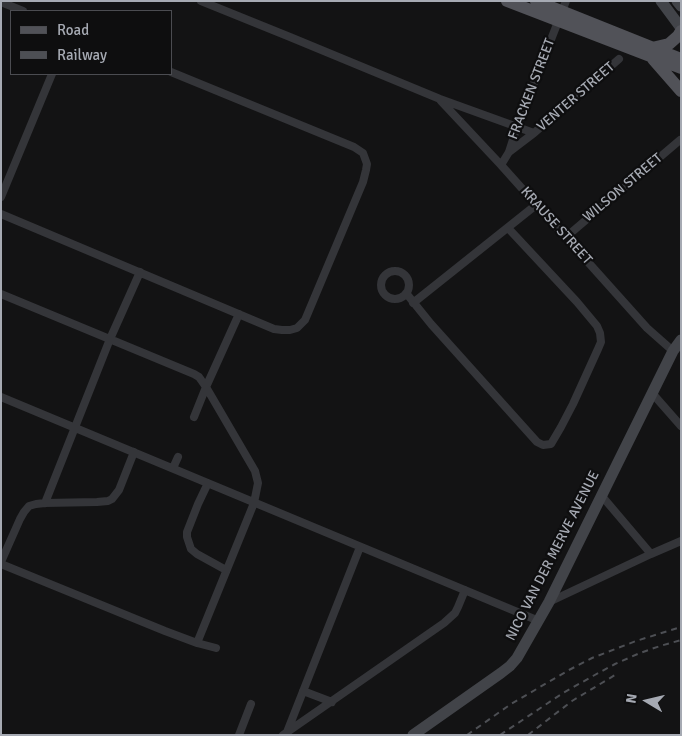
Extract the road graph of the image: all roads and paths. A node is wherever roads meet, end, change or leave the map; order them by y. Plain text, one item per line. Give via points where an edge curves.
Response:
1 (201, 1) edge
2 (507, 1) edge
3 (536, 1) edge
4 (661, 1) edge
5 (677, 1) edge
6 (1, 2) edge
7 (681, 6) edge
8 (21, 10) edge
9 (562, 12) edge
10 (681, 29) edge
11 (651, 52) junction
12 (681, 58) edge
13 (619, 59) dead end
14 (681, 68) edge
15 (172, 72) edge
16 (52, 75) edge
17 (681, 91) edge
18 (440, 99) junction
19 (517, 127) junction
20 (534, 133) junction
21 (680, 140) edge
22 (509, 152) junction
23 (501, 165) junction
24 (1, 197) edge
25 (536, 205) junction
26 (1, 214) edge
27 (508, 228) junction
28 (566, 237) junction
29 (140, 272) junction
30 (406, 293) dead end
31 (1, 294) edge
32 (413, 303) junction
33 (239, 314) junction
34 (110, 339) junction
35 (681, 340) edge
36 (672, 351) junction
37 (206, 386) junction
38 (652, 393) junction
39 (1, 397) edge
40 (194, 417) dead end
41 (681, 426) edge
42 (76, 428) junction
43 (134, 452) junction
44 (178, 458) dead end
45 (173, 468) junction
46 (208, 484) junction
47 (601, 495) junction
48 (45, 502) junction
49 (254, 502) junction
50 (681, 541) edge
51 (360, 547) junction
52 (651, 554) junction
53 (1, 563) edge
54 (226, 570) junction
55 (465, 590) junction
56 (549, 602) junction
57 (539, 621) junction
58 (197, 643) junction
59 (216, 648) dead end
60 (304, 691) junction
61 (332, 702) junction
62 (251, 704) dead end
63 (285, 733) edge
64 (239, 735) edge
65 (413, 735) edge

1 - 18 street, KRAUSE STREET
2 - 9 main road
3 - 9 main road
4 - 10 street
5 - 7 street
6 - 8 street
9 - 11 main road
9 - 19 street, FRACKEN STREET
10 - 11 main road via 669,44
11 - 12 main road
11 - 14 main road
11 - 17 main road
13 - 20 street, VENTER STREET
15 - 33 street via 354,147 366,159 363,182 302,324 297,328 274,329
16 - 24 street
18 - 19 street, KRAUSE STREET
18 - 23 street, KRAUSE STREET
19 - 20 street, KRAUSE STREET
19 - 22 street, FRACKEN STREET
20 - 22 street, VENTER STREET
21 - 28 street, WILSON STREET
22 - 23 street, FRACKEN STREET
23 - 25 street, KRAUSE STREET
25 - 27 street
25 - 28 street, KRAUSE STREET
26 - 29 street
27 - 32 street
27 - 32 street via 600,333 598,350 551,444 537,442
28 - 36 street, KRAUSE STREET via 647,328
29 - 33 street
29 - 34 street
30 - 32 street
31 - 34 street
33 - 37 street
34 - 37 street via 194,374
34 - 42 street
35 - 36 street, NICO VAN DER MERVE AVENUE
36 - 38 street, NICO VAN DER MERVE AVENUE
37 - 40 street
37 - 49 street via 255,471 258,483
38 - 41 street
38 - 47 street, NICO VAN DER MERVE AVENUE
39 - 42 street
42 - 43 street
42 - 48 street
43 - 45 street
43 - 48 street via 119,490 112,499
44 - 45 street
45 - 46 street
46 - 49 street
46 - 54 street via 187,537 191,549
47 - 52 street
47 - 56 street, NICO VAN DER MERVE AVENUE
48 - 53 street via 29,506 24,512
49 - 51 street
49 - 54 street
50 - 52 street
51 - 55 street
51 - 60 street
52 - 56 street
53 - 58 street
54 - 58 street
55 - 57 street
55 - 61 street via 450,618
56 - 57 street, NICO VAN DER MERVE AVENUE
57 - 65 street, NICO VAN DER MERVE AVENUE via 510,666
58 - 59 street
60 - 61 street
60 - 63 street
61 - 63 street
62 - 64 street

